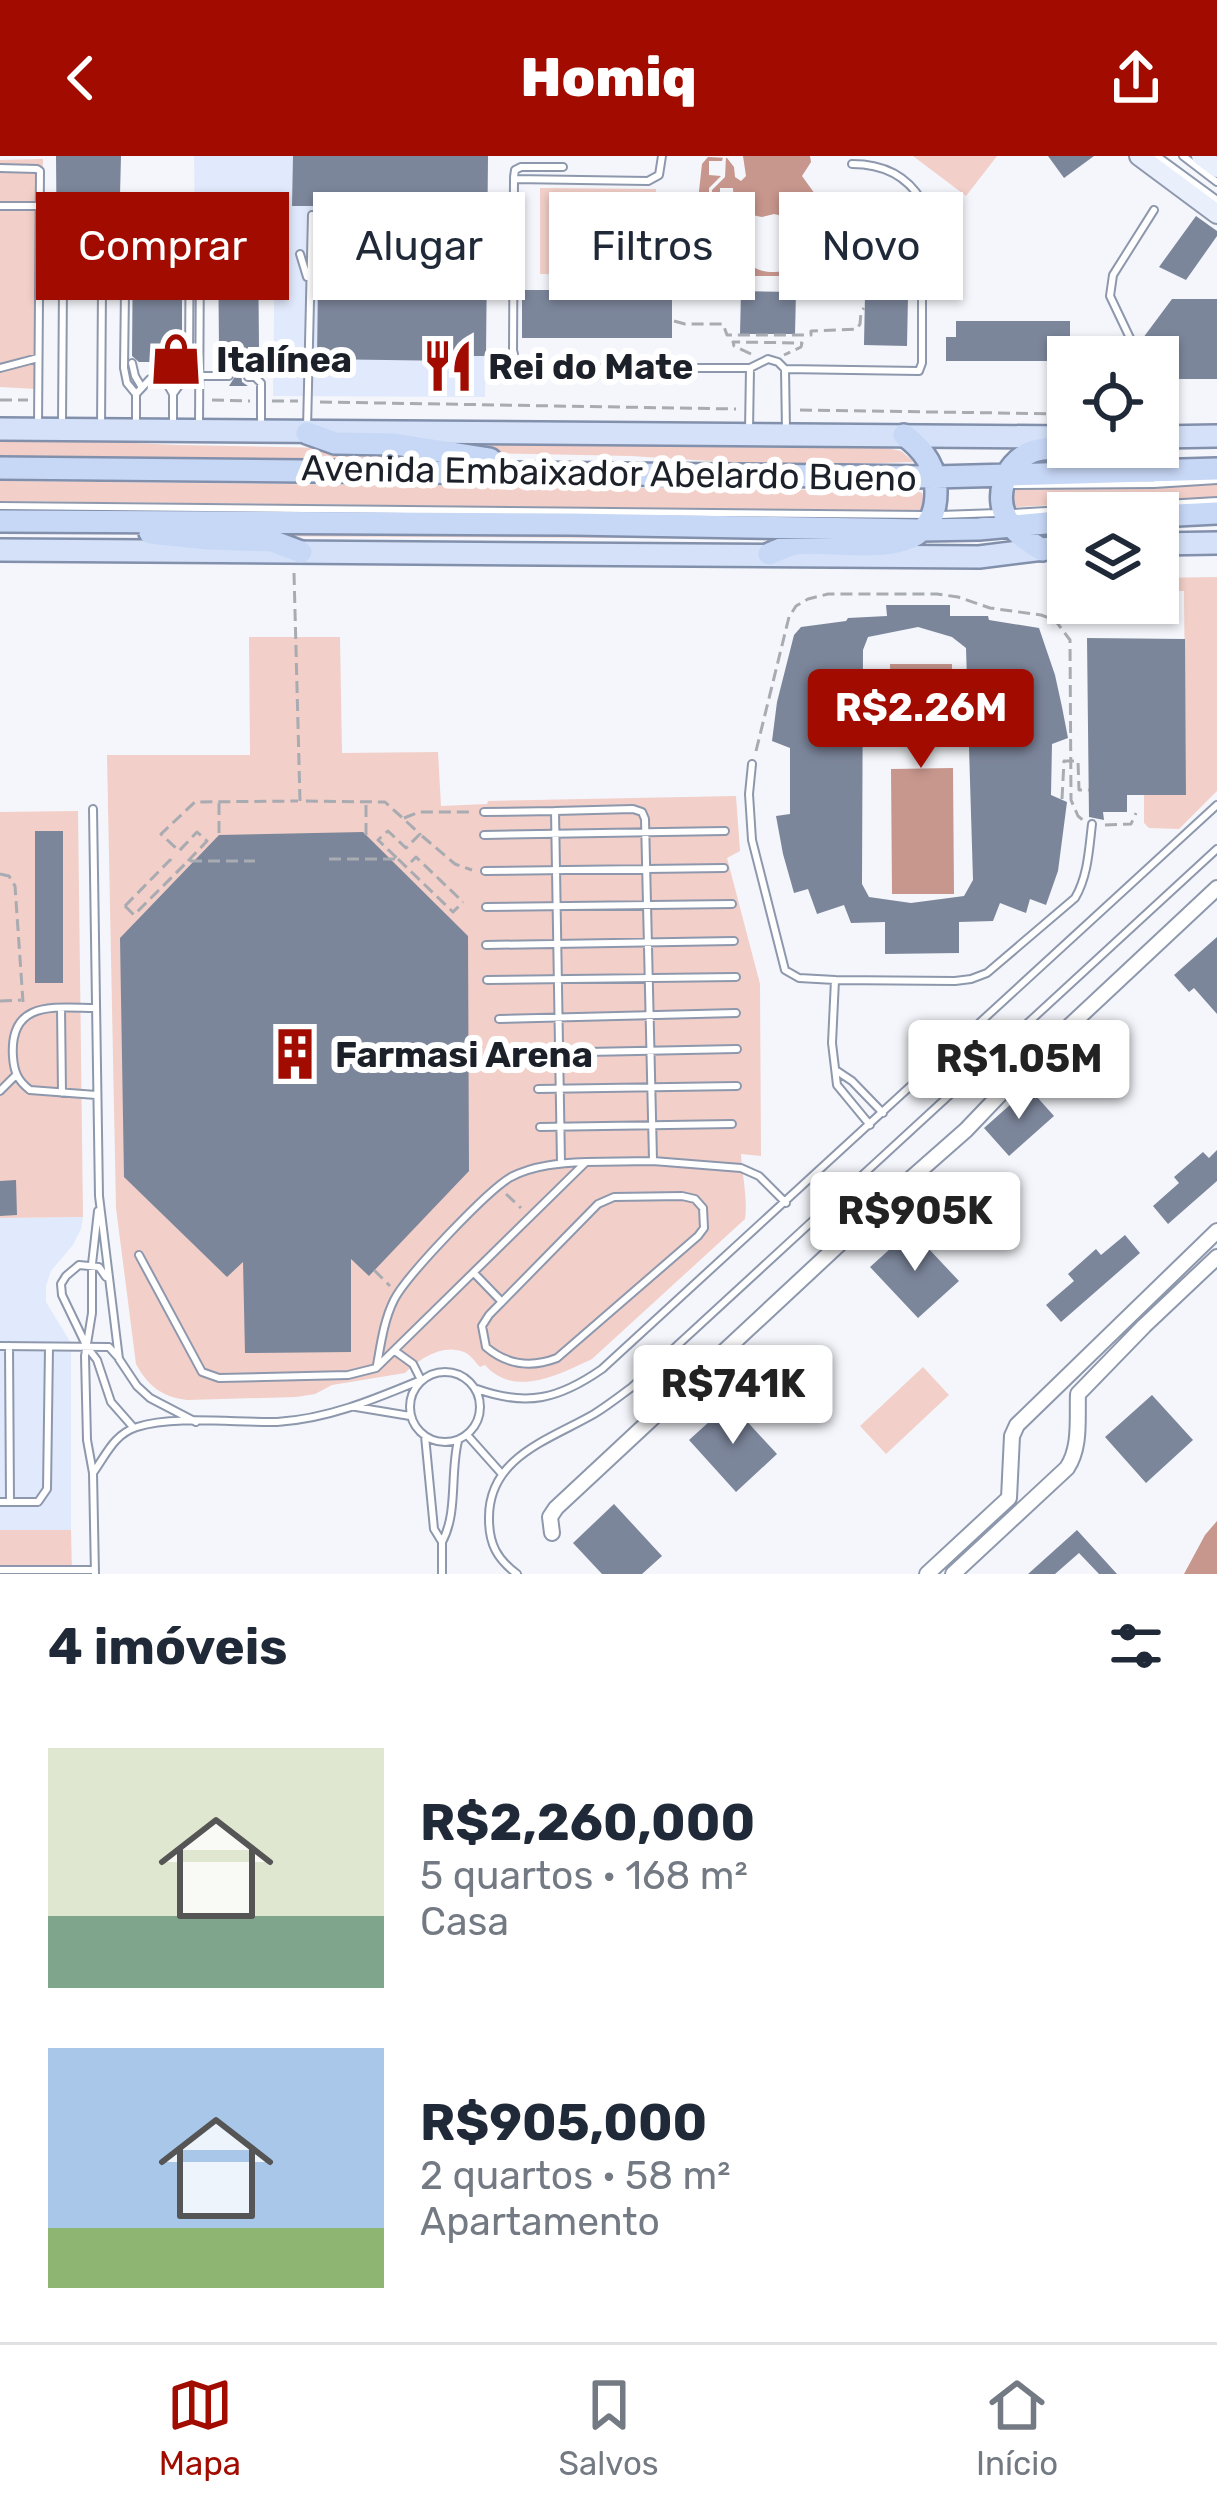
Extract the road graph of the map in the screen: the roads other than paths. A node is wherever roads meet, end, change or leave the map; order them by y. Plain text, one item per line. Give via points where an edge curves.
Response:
1 (662, 156) edge
2 (1183, 156) edge
3 (1201, 156) edge
4 (1149, 158) edge
5 (852, 164) dead end
6 (563, 167) dead end
7 (0, 168) edge
8 (1217, 168) edge
9 (514, 179) junction
10 (1217, 182) edge
11 (40, 192) edge
12 (917, 192) edge
13 (1217, 200) edge
14 (0, 206) edge
15 (36, 206) edge
16 (1154, 210) dead end
17 (1217, 214) edge
18 (312, 215) dead end
19 (300, 254) dead end
20 (309, 286) junction
21 (39, 300) edge
22 (200, 300) edge
23 (922, 300) edge
24 (1129, 336) edge
25 (38, 358) junction
26 (132, 363) dead end
27 (181, 364) dead end
28 (0, 368) edge
29 (750, 368) junction
30 (785, 370) junction
31 (199, 376) junction
32 (229, 376) dead end
33 (248, 376) dead end
34 (142, 386) junction
35 (171, 390) junction
36 (136, 394) junction
37 (0, 429) edge
38 (38, 430) junction
39 (62, 430) junction
40 (101, 430) junction
41 (136, 431) junction
42 (173, 431) junction
43 (199, 431) junction
44 (261, 432) junction
45 (308, 433) junction
46 (1179, 433) edge
47 (749, 435) junction
48 (786, 435) junction
49 (904, 435) junction
50 (1217, 436) edge
51 (1047, 437) edge
52 (1047, 448) edge
53 (1217, 470) edge
54 (0, 472) edge
55 (676, 472) junction
56 (935, 476) junction
57 (1004, 480) junction
58 (1217, 480) edge
59 (843, 486) dead end
60 (1217, 500) edge
61 (0, 506) edge
62 (1217, 513) edge
63 (1179, 515) edge
64 (1008, 520) junction
65 (1047, 521) edge
66 (926, 523) junction
67 (0, 524) edge
68 (1217, 543) edge
69 (1179, 544) edge
70 (1047, 549) edge
71 (0, 550) edge
72 (1042, 550) junction
73 (769, 554) junction
74 (298, 559) junction
75 (752, 764) road end
76 (1217, 806) edge
77 (93, 809) dead end
78 (555, 811) junction
79 (484, 812) road end
80 (1092, 824) road end
81 (645, 831) junction
82 (725, 831) dead end
83 (556, 833) junction
84 (484, 835) dead end
85 (1217, 849) edge
86 (646, 868) junction
87 (724, 868) dead end
88 (556, 870) junction
89 (485, 871) road end
90 (1217, 888) edge
91 (732, 904) dead end
92 (647, 905) junction
93 (557, 906) junction
94 (485, 907) dead end
95 (734, 941) dead end
96 (648, 942) junction
97 (557, 944) junction
98 (486, 945) dead end
99 (736, 977) dead end
100 (649, 978) junction
101 (558, 979) junction
102 (487, 980) dead end
103 (835, 980) junction
104 (61, 1007) junction
105 (96, 1008) junction
106 (736, 1013) dead end
107 (650, 1016) junction
108 (559, 1018) junction
109 (499, 1019) dead end
110 (737, 1049) dead end
111 (650, 1051) junction
112 (537, 1053) dead end
113 (560, 1053) junction
114 (836, 1071) junction
115 (16, 1075) junction
116 (737, 1086) dead end
117 (651, 1088) junction
118 (538, 1089) dead end
119 (560, 1089) junction
120 (0, 1091) edge
121 (62, 1093) junction
122 (97, 1095) junction
123 (883, 1113) junction
124 (732, 1124) dead end
125 (652, 1125) junction
126 (870, 1125) junction
127 (540, 1127) dead end
128 (561, 1127) junction
129 (653, 1161) junction
130 (586, 1162) junction
131 (561, 1163) junction
132 (99, 1196) junction
133 (786, 1203) junction
134 (1217, 1232) edge
135 (139, 1255) dead end
136 (1217, 1257) edge
137 (92, 1264) junction
138 (473, 1274) junction
139 (108, 1280) junction
140 (502, 1302) junction
141 (4, 1346) edge
142 (49, 1347) junction
143 (87, 1347) junction
144 (395, 1351) junction
145 (119, 1359) junction
146 (376, 1368) junction
147 (421, 1381) junction
148 (1061, 1383) junction
149 (476, 1389) junction
150 (1078, 1394) junction
151 (352, 1406) junction
152 (410, 1416) junction
153 (196, 1421) junction
154 (134, 1427) junction
155 (467, 1435) junction
156 (425, 1436) junction
157 (458, 1440) junction
158 (93, 1473) junction
159 (501, 1473) junction
160 (1009, 1498) junction
161 (0, 1502) edge
162 (10, 1502) junction
163 (1022, 1509) junction
164 (552, 1533) dead end
165 (442, 1542) junction
166 (0, 1570) edge
167 (95, 1572) edge
168 (442, 1574) edge
169 (517, 1574) edge
170 (927, 1574) edge
171 (953, 1574) edge

1 - 9 lane via 659,175 648,181
2 - 10 lane
3 - 8 main road
4 - 13 lane
4 - 17 main road
5 - 12 lane via 882,166
6 - 9 lane via 521,166
7 - 11 lane via 39,169
9 - 29 lane via 516,363
14 - 15 lane
16 - 24 lane via 1113,274 1110,296
18 - 20 lane
19 - 20 lane
20 - 45 lane
21 - 25 lane
22 - 31 lane
23 - 30 lane via 920,370
25 - 28 lane
25 - 38 lane
26 - 34 lane
27 - 35 lane
29 - 30 lane via 768,359
29 - 47 lane
30 - 48 lane
31 - 32 lane
31 - 43 lane
33 - 44 lane via 259,379
34 - 35 lane via 156,379
34 - 36 lane
35 - 36 lane via 189,362 190,207 134,206 127,210 124,368
35 - 42 lane
36 - 41 lane
37 - 38 main road, Avenida Embaixador Abelardo Bueno
38 - 39 main road, Avenida Embaixador Abelardo Bueno
39 - 40 main road, Avenida Embaixador Abelardo Bueno
39 - 40 lane via 68,280 102,287
40 - 41 main road, Avenida Embaixador Abelardo Bueno
41 - 42 main road, Avenida Embaixador Abelardo Bueno
42 - 43 main road, Avenida Embaixador Abelardo Bueno
43 - 44 main road, Avenida Embaixador Abelardo Bueno
44 - 45 main road, Avenida Embaixador Abelardo Bueno
45 - 47 main road, Avenida Embaixador Abelardo Bueno
45 - 55 highway via 335,443
46 - 50 main road
47 - 48 main road, Avenida Embaixador Abelardo Bueno
48 - 49 main road, Avenida Embaixador Abelardo Bueno
49 - 51 main road, Avenida Embaixador Abelardo Bueno
49 - 56 highway
52 - 57 highway via 1016,461
53 - 57 highway, Avenida Embaixador Abelardo Bueno
54 - 55 highway, Avenida Embaixador Abelardo Bueno
54 - 59 lane
55 - 56 highway, Avenida Embaixador Abelardo Bueno
56 - 57 highway, Avenida Embaixador Abelardo Bueno
56 - 66 highway
57 - 58 lane
57 - 64 highway
60 - 64 lane
61 - 66 lane
62 - 63 highway
64 - 65 highway, Avenida Embaixador Abelardo Bueno
64 - 66 highway, Avenida Embaixador Abelardo Bueno
64 - 72 highway
66 - 67 highway, Avenida Embaixador Abelardo Bueno
66 - 73 highway via 888,545 798,544
67 - 74 highway via 272,541
68 - 69 main road
70 - 72 main road
71 - 74 main road
72 - 73 main road via 980,557
73 - 74 main road
75 - 103 lane via 752,840 784,970
76 - 123 lane
77 - 105 lane
78 - 79 lane
78 - 81 lane via 633,809 642,812
78 - 83 lane
80 - 103 lane via 1075,898 987,973 955,981
81 - 82 lane
81 - 83 lane
81 - 86 lane
83 - 84 lane
83 - 88 lane
85 - 159 lane via 632,1387
86 - 87 lane
86 - 88 lane
86 - 92 lane
88 - 89 lane
88 - 93 lane
90 - 164 street via 556,1508
91 - 92 lane
92 - 93 lane
92 - 96 lane
93 - 94 lane
93 - 97 lane
95 - 96 lane
96 - 97 lane
96 - 100 lane
97 - 98 lane
97 - 101 lane
99 - 100 lane
100 - 101 lane
100 - 107 lane
101 - 102 lane
101 - 108 lane
103 - 114 lane
104 - 105 lane
104 - 115 lane via 24,1016 13,1036
104 - 121 lane
105 - 122 lane
106 - 107 lane
107 - 108 lane
107 - 111 lane
108 - 109 lane
108 - 113 lane
110 - 111 lane
111 - 113 lane
111 - 117 lane
112 - 113 lane
113 - 119 lane
114 - 123 lane
114 - 126 lane via 840,1090
115 - 120 lane
115 - 121 lane via 30,1090
116 - 117 lane
117 - 119 lane
117 - 125 lane
118 - 119 lane
119 - 128 lane
121 - 122 lane
122 - 132 lane
123 - 126 lane
124 - 125 lane
125 - 128 lane
125 - 129 lane
126 - 133 lane
127 - 128 lane
128 - 131 lane
129 - 130 lane
129 - 133 lane via 741,1168
130 - 131 lane
130 - 138 lane
131 - 146 lane via 497,1187 412,1274 386,1319
132 - 137 lane
132 - 139 lane
133 - 149 lane via 586,1381 535,1400
134 - 148 street
135 - 146 lane via 209,1377
136 - 150 street
137 - 139 lane
137 - 143 lane
137 - 143 lane via 71,1270 61,1284
138 - 140 lane
138 - 144 lane
139 - 145 lane
140 - 140 lane via 598,1204 682,1196 703,1208 698,1236 557,1358 508,1362 485,1347 482,1326
141 - 142 lane
141 - 162 lane
142 - 143 lane
142 - 162 lane via 47,1489 38,1502
143 - 145 lane via 113,1348
143 - 154 lane via 111,1402
143 - 158 lane
144 - 146 lane
144 - 147 lane
145 - 153 lane via 150,1398
147 - 149 lane via 445,1371
147 - 151 lane
147 - 152 lane
148 - 150 street via 1063,1395
148 - 160 street via 1012,1436
149 - 155 lane via 479,1419
150 - 163 street via 1074,1457
151 - 152 lane
151 - 153 lane via 296,1420
152 - 156 lane
153 - 154 lane
154 - 158 lane
155 - 157 lane
155 - 159 lane
156 - 157 lane
156 - 165 lane
157 - 165 lane
158 - 167 lane
159 - 169 lane via 488,1511 489,1540
160 - 163 street
160 - 170 street
161 - 162 lane
163 - 171 street
165 - 168 lane
166 - 167 lane

